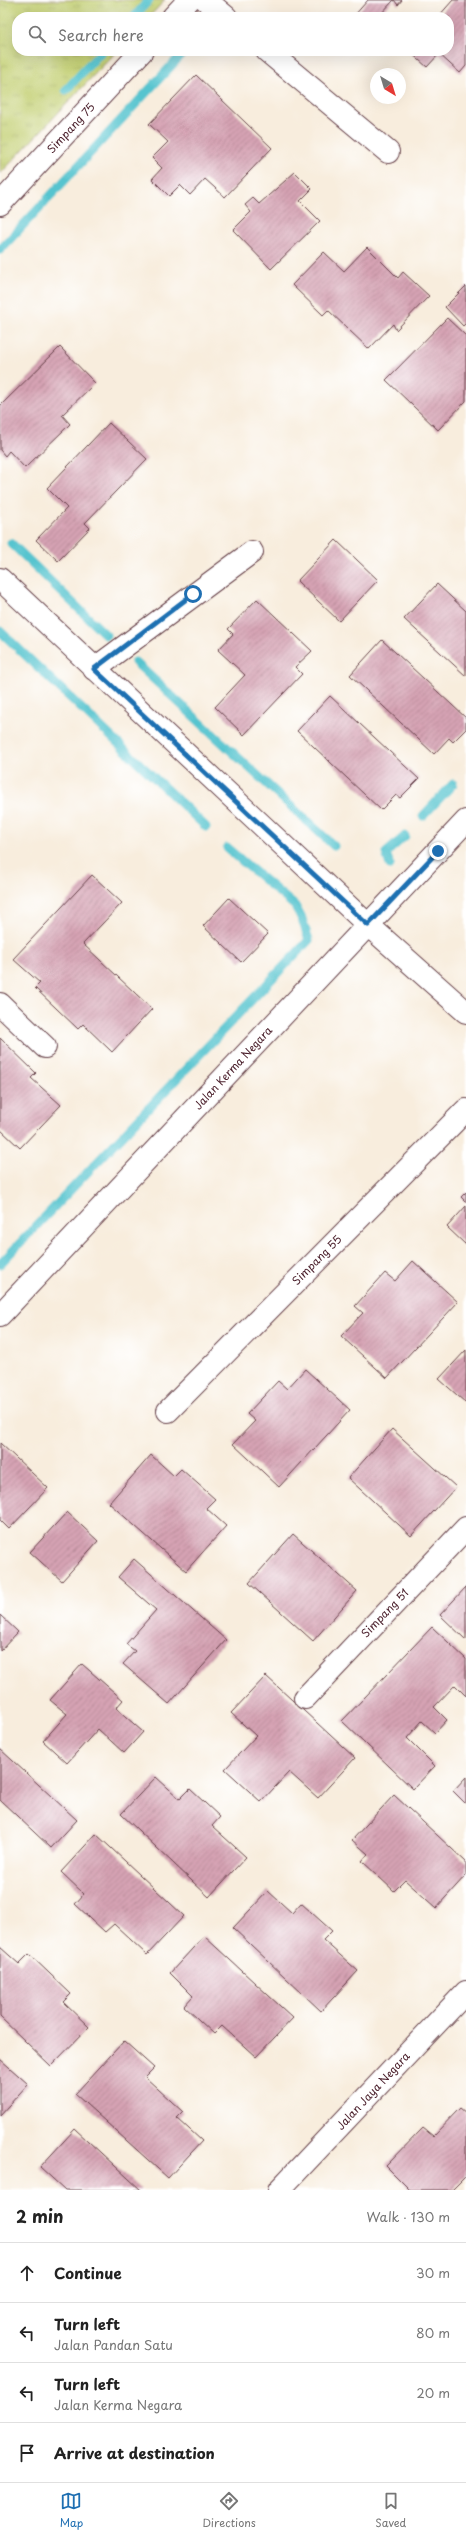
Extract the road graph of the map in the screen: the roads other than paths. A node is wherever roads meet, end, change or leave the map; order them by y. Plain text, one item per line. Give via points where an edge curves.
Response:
1 (189, 0) edge
2 (206, 0) edge
3 (178, 12) edge
4 (220, 12) edge
5 (137, 56) edge
6 (273, 56) edge
7 (388, 152) dead end
8 (0, 204) edge
9 (252, 552) dead end
10 (2, 587) edge
11 (94, 669) junction
12 (466, 821) edge
13 (368, 925) junction
14 (0, 1004) edge
15 (466, 1012) edge
16 (45, 1048) dead end
17 (466, 1110) edge
18 (0, 1315) edge
19 (168, 1411) dead end
20 (466, 1528) edge
21 (305, 1698) dead end
22 (466, 1992) edge
23 (279, 2190) edge

1 - 3 street
2 - 4 street
5 - 8 street, Simpang 75
6 - 7 street
9 - 11 street
10 - 11 street
11 - 13 street
12 - 13 street, Jalan Kerma Negara
13 - 15 street
13 - 18 street, Jalan Kerma Negara
14 - 16 street
17 - 19 street, Simpang 55
20 - 21 street, Simpang 51
22 - 23 street, Jalan Jaya Negara

